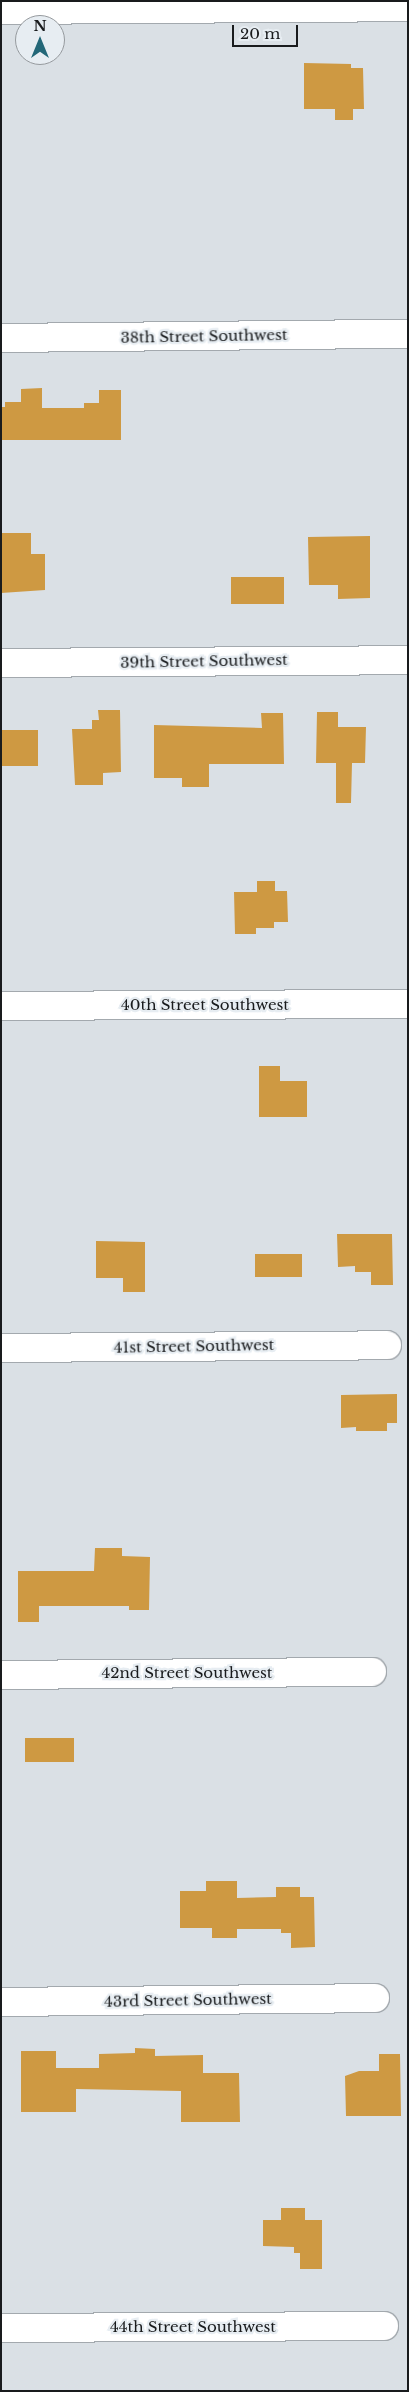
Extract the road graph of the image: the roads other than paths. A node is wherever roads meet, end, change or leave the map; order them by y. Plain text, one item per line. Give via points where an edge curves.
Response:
1 (408, 7) edge
2 (1, 10) edge
3 (408, 334) edge
4 (1, 338) edge
5 (408, 660) edge
6 (1, 663) edge
7 (408, 1004) edge
8 (1, 1006) edge
9 (387, 1345) dead end
10 (1, 1348) edge
11 (372, 1672) dead end
12 (1, 1675) edge
13 (376, 1998) dead end
14 (1, 2002) edge
15 (384, 2326) dead end
16 (1, 2328) edge

1 - 2 street
3 - 4 street, 38th Street Southwest
5 - 6 street, 39th Street Southwest
7 - 8 street, 40th Street Southwest
9 - 10 street, 41st Street Southwest
11 - 12 street, 42nd Street Southwest
13 - 14 street, 43rd Street Southwest
15 - 16 street, 44th Street Southwest

